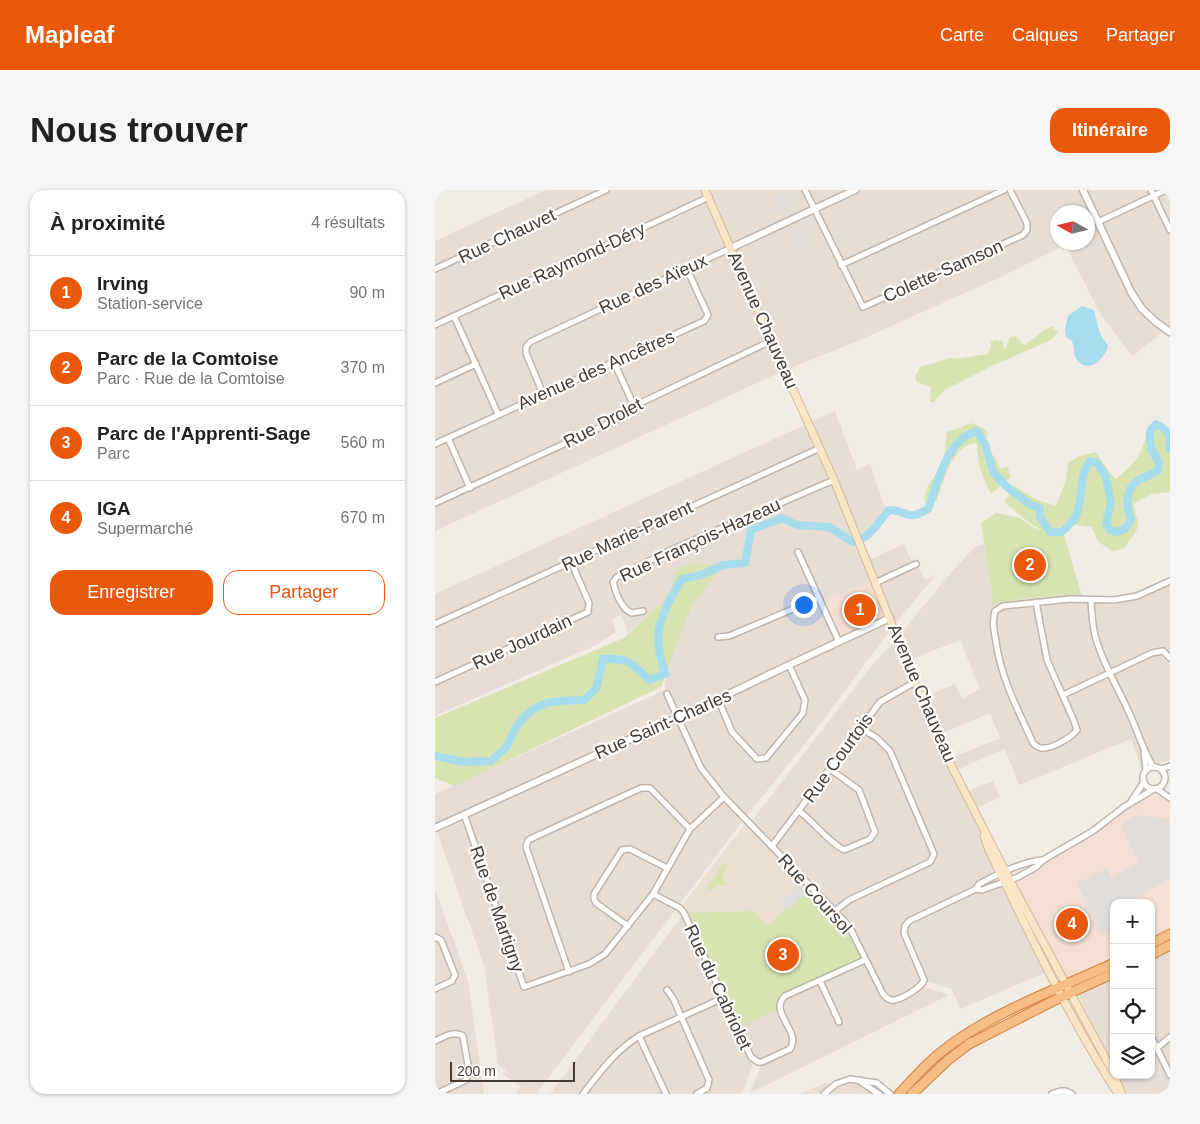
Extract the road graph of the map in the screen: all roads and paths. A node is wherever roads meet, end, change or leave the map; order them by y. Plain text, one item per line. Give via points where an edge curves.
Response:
1 (606, 190) edge
2 (705, 190) edge
3 (805, 190) edge
4 (855, 190) edge
5 (1004, 190) edge
6 (1009, 190) edge
7 (1083, 190) edge
8 (1166, 190) edge
9 (1152, 193) edge
10 (709, 197) junction
11 (815, 209) junction
12 (1098, 222) junction
13 (1170, 230) edge
14 (731, 248) junction
15 (841, 265) junction
16 (435, 269) edge
17 (687, 269) junction
18 (454, 316) junction
19 (435, 325) edge
20 (1170, 332) edge
21 (771, 341) junction
22 (614, 362) junction
23 (476, 364) junction
24 (435, 383) edge
25 (543, 394) junction
26 (634, 406) junction
27 (499, 414) junction
28 (449, 438) junction
29 (435, 444) edge
30 (820, 448) junction
31 (834, 480) junction
32 (470, 488) junction
33 (435, 503) edge
34 (798, 552) dead end
35 (571, 562) junction
36 (916, 564) dead end
37 (1170, 581) edge
38 (875, 583) junction
39 (819, 598) junction
40 (1091, 600) junction
41 (1035, 602) junction
42 (643, 611) dead end
43 (890, 618) junction
44 (435, 624) edge
45 (719, 637) dead end
46 (839, 642) junction
47 (1170, 658) edge
48 (789, 665) junction
49 (1109, 673) junction
50 (435, 682) edge
51 (915, 682) junction
52 (667, 694) dead end
53 (1063, 695) junction
54 (718, 699) junction
55 (678, 717) junction
56 (861, 728) junction
57 (1143, 748) junction
58 (1170, 766) edge
59 (1153, 767) junction
60 (830, 769) junction
61 (1161, 769) junction
62 (1146, 770) junction
63 (1167, 778) edge
64 (1144, 782) junction
65 (1170, 787) edge
66 (1155, 789) junction
67 (724, 797) junction
68 (1170, 798) edge
69 (1129, 804) junction
70 (799, 811) junction
71 (464, 814) junction
72 (435, 828) edge
73 (690, 829) junction
74 (772, 846) junction
75 (1043, 860) junction
76 (667, 868) junction
77 (1003, 872) junction
78 (1007, 881) junction
79 (976, 889) junction
80 (653, 894) junction
81 (835, 911) junction
82 (627, 926) junction
83 (1170, 934) edge
84 (435, 937) edge
85 (1155, 942) edge
86 (1170, 945) edge
87 (1155, 953) edge
88 (865, 960) junction
89 (1110, 965) edge
90 (569, 972) junction
91 (1110, 975) edge
92 (820, 980) junction
93 (1061, 987) junction
94 (435, 989) edge
95 (667, 990) dead end
96 (1066, 995) junction
97 (723, 998) junction
98 (680, 1017) junction
99 (839, 1022) dead end
100 (639, 1036) junction
101 (1170, 1037) edge
102 (435, 1041) edge
103 (1155, 1044) edge
104 (1157, 1048) junction
105 (1110, 1068) edge
106 (1170, 1075) edge
107 (1116, 1079) edge
108 (857, 1080) junction
109 (585, 1092) edge
110 (436, 1094) edge
111 (592, 1094) edge
112 (666, 1094) edge
113 (697, 1094) edge
114 (824, 1094) edge
115 (879, 1094) edge
116 (890, 1094) edge
117 (899, 1094) edge
118 (912, 1094) edge
119 (1052, 1094) edge
120 (1072, 1094) edge
121 (1117, 1094) edge
122 (1122, 1094) edge

1 - 16 street, Rue Chauvet
2 - 10 main road, Avenue Chauveau
3 - 11 street
4 - 11 street, Rue des Aïeux
5 - 15 street
6 - 15 street via 1027,223 1023,235 863,307
7 - 12 street
8 - 9 street
9 - 12 street
9 - 13 street
10 - 14 main road, Avenue Chauveau
10 - 18 street, Rue Raymond-Déry
11 - 14 street, Rue des Aïeux
11 - 15 street
12 - 20 street via 1131,292 1149,316
14 - 17 street, Rue des Aïeux
14 - 21 main road, Avenue Chauveau
17 - 22 street, Avenue des Ancêtres via 708,315 703,321
17 - 25 street, Rue des Aïeux via 530,342 526,353
18 - 19 street, Rue Raymond-Déry
18 - 23 street
21 - 26 street, Rue Drolet
21 - 30 main road, Avenue Chauveau
22 - 25 street, Avenue des Ancêtres
22 - 26 street
23 - 24 street
23 - 27 street
25 - 27 street, Avenue des Ancêtres
26 - 32 street, Rue Drolet via 623,417
27 - 28 street, Avenue des Ancêtres
28 - 29 street, Avenue des Ancêtres
28 - 32 street
30 - 31 main road, Avenue Chauveau
30 - 35 street, Rue Marie-Parent
31 - 38 main road, Avenue Chauveau
31 - 42 street, Rue François-Hazeau via 617,576 613,582 624,607 632,613
32 - 33 street, Rue Drolet
34 - 39 street
35 - 44 street, Rue Marie-Parent
35 - 50 street, Rue Jourdain via 589,603 588,612
36 - 38 street
37 - 40 street via 1137,596
38 - 43 main road, Avenue Chauveau
39 - 45 street via 729,636
39 - 46 street
40 - 41 street
40 - 49 street via 1096,641
41 - 53 street via 1047,660
41 - 53 street via 1001,606 995,611 992,621 999,662 1008,689 1029,736 1038,747 1045,749 1072,736 1077,730
43 - 46 street, Rue Saint-Charles
43 - 51 main road, Avenue Chauveau
46 - 48 street, Rue Saint-Charles
47 - 49 street via 1163,651 1152,653
48 - 54 street, Rue Saint-Charles
48 - 54 street via 805,700 803,713 766,758 757,759 733,732
49 - 53 street
49 - 57 street
51 - 56 street, Rue Courtois via 880,702
51 - 77 main road, Avenue Chauveau via 981,825 988,848
52 - 55 street, Rue Coursol
54 - 55 street, Rue Saint-Charles
55 - 67 street, Rue Coursol via 701,768
55 - 71 street, Rue Saint-Charles
56 - 60 street, Rue Courtois
56 - 81 street via 891,751 934,854 930,862 849,900
57 - 59 street
57 - 62 street
58 - 61 street
59 - 61 street
59 - 62 street
60 - 70 street, Rue Courtois
60 - 70 street via 859,790 875,832 870,839 844,850
61 - 63 street
62 - 64 street
63 - 65 street
63 - 66 street via 1162,786
64 - 66 street via 1147,787
64 - 69 street, Rue Coursol
66 - 68 street
66 - 69 street, Rue Coursol
67 - 73 street, Rue de Martigny
67 - 74 street, Rue Coursol
69 - 75 street, Rue Coursol via 1093,832
70 - 74 street, Rue Courtois
71 - 72 street, Rue Saint-Charles
71 - 90 street, Rue de Martigny via 524,987
73 - 76 street, Rue de Martigny
73 - 90 street via 650,788 641,788 528,840 526,847
74 - 81 street, Rue Coursol
75 - 77 street, Rue Coursol
75 - 78 street, Rue Coursol via 1036,867
76 - 80 street, Rue de Martigny
76 - 82 street via 630,850 622,850 593,899
77 - 78 main road, Avenue Chauveau
77 - 79 street, Rue Coursol via 979,884
78 - 79 street, Rue Coursol
78 - 93 main road
79 - 88 street, Rue Coursol via 909,921 905,926 904,934 924,980 922,986 888,1000
80 - 82 street, Rue de Martigny
80 - 97 street, Rue du Cabriolet via 684,913
81 - 88 street, Rue Coursol via 849,926
82 - 90 street, Rue de Martigny via 605,954
83 - 85 highway
84 - 94 street via 441,940 455,975 452,981
86 - 87 highway
88 - 92 street, Rue du Cabriolet
89 - 93 highway
91 - 96 highway
92 - 97 street, Rue du Cabriolet via 781,1000 780,1009 793,1046 762,1062 751,1057
92 - 99 street
93 - 96 main road
93 - 117 highway via 964,1036 940,1053
95 - 98 street
96 - 105 main road
96 - 118 highway via 969,1044
96 - 121 main road via 1089,1047
97 - 98 street
98 - 100 street
98 - 113 street via 709,1080 707,1088
100 - 109 street via 615,1054
100 - 112 street
101 - 104 street
102 - 110 street via 453,1033 463,1036 469,1071 466,1080
103 - 104 street
104 - 106 street
107 - 122 main road
108 - 114 street via 843,1080
108 - 115 street
108 - 116 street via 877,1083
109 - 111 street
119 - 120 street via 1061,1091

